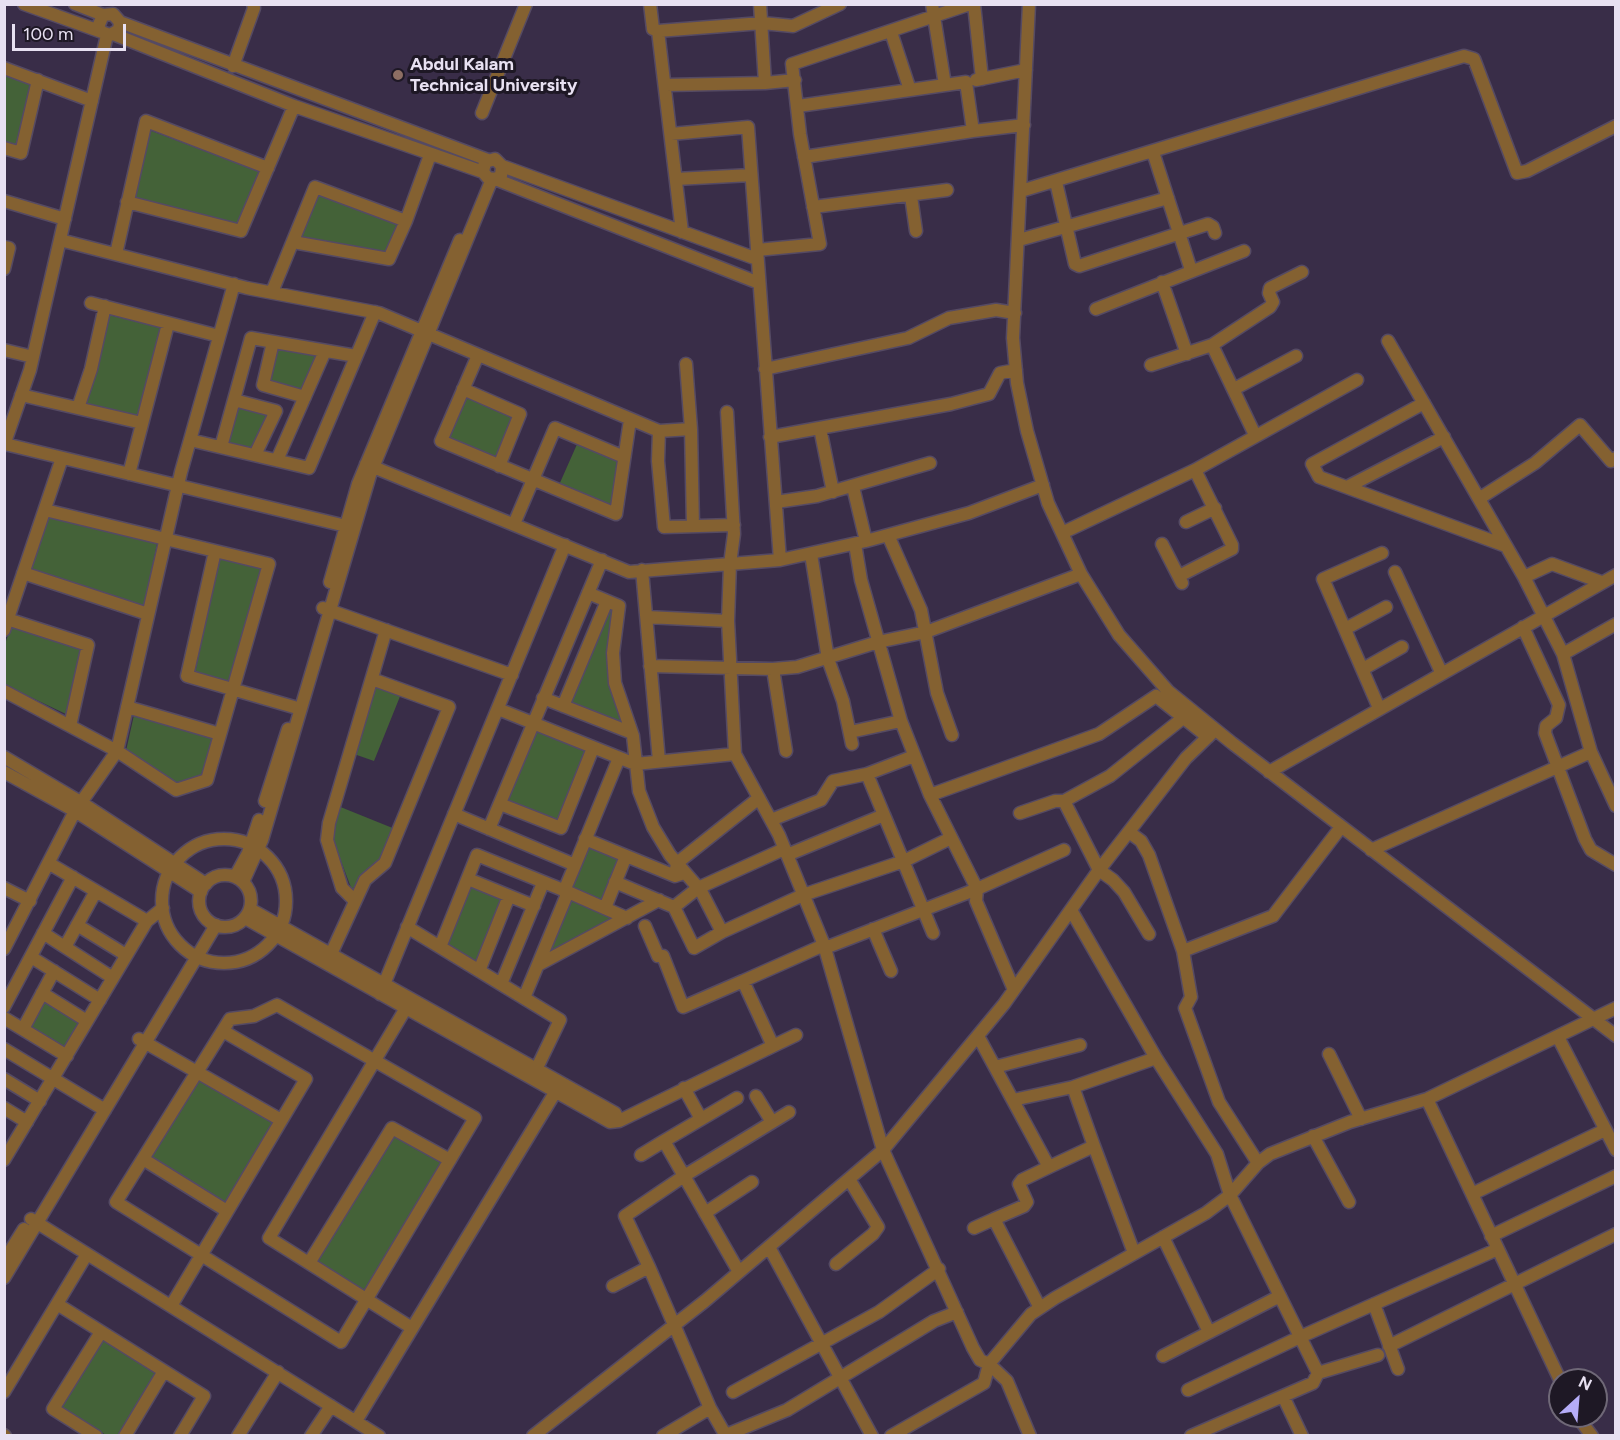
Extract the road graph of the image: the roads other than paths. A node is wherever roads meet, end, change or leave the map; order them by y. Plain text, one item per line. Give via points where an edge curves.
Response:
1 (24, 4) edge
2 (75, 4) edge
3 (253, 4) edge
4 (526, 4) edge
5 (650, 4) edge
6 (760, 4) edge
7 (970, 4) edge
8 (974, 4) edge
9 (1029, 4) edge
10 (834, 6) edge
11 (933, 11) edge
12 (113, 14) edge
13 (762, 23) junction
14 (658, 31) junction
15 (891, 32) junction
16 (107, 34) junction
17 (233, 66) junction
18 (4, 68) edge
19 (1026, 70) junction
20 (982, 79) junction
21 (38, 80) junction
22 (795, 80) junction
23 (966, 82) junction
24 (765, 83) junction
25 (666, 85) junction
26 (945, 85) junction
27 (910, 90) junction
28 (92, 100) junction
29 (294, 106) junction
30 (798, 106) junction
31 (482, 113) dead end
32 (1024, 125) junction
33 (1616, 126) edge
34 (973, 131) junction
35 (671, 134) junction
36 (4, 148) edge
37 (1153, 152) junction
38 (430, 154) junction
39 (804, 157) junction
40 (268, 168) junction
41 (489, 174) junction
42 (751, 175) junction
43 (676, 179) junction
44 (1056, 182) junction
45 (947, 190) dead end
46 (1021, 191) junction
47 (911, 196) junction
48 (1168, 198) junction
49 (4, 201) edge
50 (128, 202) junction
51 (813, 207) junction
52 (65, 219) junction
53 (406, 221) junction
54 (1066, 227) junction
55 (916, 231) dead end
56 (682, 232) junction
57 (1179, 232) junction
58 (1215, 233) dead end
59 (60, 240) junction
60 (1019, 240) junction
61 (292, 242) junction
62 (4, 247) edge
63 (1244, 251) dead end
64 (116, 254) junction
65 (757, 255) junction
66 (4, 269) edge
67 (1191, 270) junction
68 (1302, 272) dead end
69 (1162, 282) junction
70 (759, 283) junction
71 (234, 284) junction
72 (272, 292) junction
73 (90, 303) dead end
74 (105, 306) junction
75 (1095, 309) dead end
76 (375, 312) junction
77 (1015, 313) junction
78 (168, 324) junction
79 (426, 333) junction
80 (219, 336) junction
81 (1388, 341) dead end
82 (273, 342) junction
83 (1212, 345) junction
84 (4, 350) edge
85 (325, 351) junction
86 (1187, 354) junction
87 (478, 355) junction
88 (356, 356) junction
89 (1296, 356) dead end
90 (33, 357) junction
91 (686, 364) dead end
92 (1151, 365) dead end
93 (765, 369) junction
94 (1016, 370) junction
95 (1357, 380) dead end
96 (463, 389) junction
97 (1234, 389) junction
98 (21, 395) junction
99 (305, 397) junction
100 (234, 400) junction
101 (1424, 403) junction
102 (78, 408) junction
103 (727, 412) dead end
104 (630, 420) junction
105 (142, 423) junction
106 (820, 428) junction
107 (691, 429) junction
108 (659, 431) junction
109 (1255, 435) junction
110 (770, 437) junction
111 (1444, 437) junction
112 (190, 440) junction
113 (5, 445) edge
114 (221, 447) junction
115 (255, 455) junction
116 (624, 457) junction
117 (62, 458) junction
118 (1616, 458) edge
119 (277, 460) junction
120 (930, 463) dead end
121 (370, 465) junction
122 (499, 466) junction
123 (1195, 470) junction
124 (129, 474) junction
125 (533, 480) junction
126 (1043, 485) junction
127 (178, 486) junction
128 (853, 487) junction
129 (1347, 487) junction
130 (833, 492) junction
131 (1480, 498) junction
132 (776, 502) junction
133 (1215, 508) junction
134 (45, 510) junction
135 (1186, 522) dead end
136 (514, 524) junction
137 (734, 525) junction
138 (346, 526) junction
139 (693, 526) junction
140 (1062, 533) junction
141 (888, 535) junction
142 (165, 539) junction
143 (860, 543) junction
144 (1162, 544) dead end
145 (566, 545) junction
146 (1506, 546) junction
147 (215, 551) junction
148 (1382, 553) dead end
149 (811, 554) junction
150 (602, 560) junction
151 (780, 561) junction
152 (730, 564) junction
153 (642, 570) junction
154 (1395, 572) dead end
155 (24, 573) junction
156 (1081, 574) junction
157 (1616, 575) edge
158 (1524, 577) junction
159 (1601, 582) junction
160 (588, 593) junction
161 (608, 601) junction
162 (1386, 607) dead end
163 (327, 609) junction
164 (148, 614) junction
165 (1543, 616) junction
166 (647, 618) junction
167 (728, 621) junction
168 (6, 622) edge
169 (1616, 624) edge
170 (1523, 627) junction
171 (1345, 629) junction
172 (386, 630) junction
173 (926, 632) junction
174 (878, 642) junction
175 (1402, 647) dead end
176 (1563, 654) junction
177 (828, 659) junction
178 (650, 666) junction
179 (731, 668) junction
180 (773, 669) junction
181 (1363, 669) junction
182 (1441, 672) junction
183 (512, 675) junction
184 (372, 680) junction
185 (233, 689) junction
186 (4, 691) edge
187 (543, 698) junction
188 (563, 706) junction
189 (128, 707) junction
190 (294, 707) junction
191 (1379, 708) junction
192 (498, 709) junction
193 (1183, 718) junction
194 (900, 721) junction
195 (533, 723) junction
196 (70, 726) junction
197 (1212, 733) junction
198 (220, 734) junction
199 (633, 734) junction
200 (952, 735) dead end
201 (593, 748) junction
202 (786, 751) dead end
203 (117, 752) junction
204 (1591, 752) junction
205 (735, 754) junction
206 (914, 756) junction
207 (4, 757) edge
208 (619, 758) junction
209 (659, 761) junction
210 (635, 764) junction
211 (1559, 767) junction
212 (4, 772) edge
213 (1269, 772) junction
214 (867, 774) junction
215 (930, 795) junction
216 (759, 798) junction
217 (1065, 801) junction
218 (500, 804) junction
219 (1616, 806) edge
220 (78, 807) junction
221 (1020, 813) dead end
222 (454, 814) junction
223 (884, 815) junction
224 (771, 820) junction
225 (1341, 827) junction
226 (489, 829) junction
227 (1129, 832) junction
228 (951, 838) junction
229 (585, 839) junction
230 (255, 847) junction
231 (1064, 850) dead end
232 (1371, 850) junction
233 (786, 852) junction
234 (626, 856) junction
235 (903, 861) junction
236 (50, 864) junction
237 (575, 865) junction
238 (1616, 865) edge
239 (170, 867) junction
240 (1099, 870) junction
241 (679, 871) junction
242 (73, 877) junction
243 (239, 879) junction
244 (468, 879) junction
245 (615, 882) junction
246 (543, 883) junction
247 (4, 888) edge
248 (203, 888) junction
249 (698, 888) junction
250 (976, 889) junction
251 (96, 891) junction
252 (566, 892) junction
253 (803, 895) junction
254 (509, 896) junction
255 (659, 900) junction
256 (30, 901) junction
257 (355, 901) junction
258 (534, 906) junction
259 (674, 907) junction
260 (163, 908) junction
261 (605, 908) junction
262 (924, 909) junction
263 (1071, 910) junction
264 (248, 914) junction
265 (627, 918) junction
266 (147, 921) junction
267 (212, 923) junction
268 (77, 925) junction
269 (645, 926) dead end
270 (407, 927) junction
271 (873, 929) junction
272 (279, 931) junction
273 (722, 932) junction
274 (43, 933) junction
275 (933, 933) dead end
276 (1149, 934) dead end
277 (65, 947) junction
278 (440, 947) junction
279 (825, 947) junction
280 (4, 949) edge
281 (1183, 951) junction
282 (331, 954) junction
283 (126, 955) junction
284 (193, 955) junction
285 (31, 957) junction
286 (538, 964) junction
287 (479, 971) junction
288 (891, 971) dead end
289 (54, 972) junction
290 (113, 978) junction
291 (743, 981) junction
292 (501, 984) junction
293 (382, 989) junction
294 (1014, 990) junction
295 (42, 993) junction
296 (524, 998) junction
297 (100, 1000) junction
298 (4, 1007) edge
299 (406, 1008) junction
300 (1616, 1008) edge
301 (4, 1018) edge
302 (1592, 1018) junction
303 (87, 1021) junction
304 (23, 1029) junction
305 (223, 1031) junction
306 (796, 1035) dead end
307 (978, 1036) junction
308 (1616, 1036) edge
309 (1558, 1037) junction
310 (141, 1041) junction
311 (1080, 1045) dead end
312 (773, 1046) junction
313 (4, 1049) edge
314 (1329, 1054) dead end
315 (67, 1056) junction
316 (1156, 1058) junction
317 (375, 1061) junction
318 (994, 1067) junction
319 (197, 1072) junction
320 (535, 1074) junction
321 (53, 1078) junction
322 (4, 1079) edge
323 (558, 1087) junction
324 (1073, 1087) junction
325 (684, 1088) junction
326 (756, 1096) dead end
327 (737, 1098) dead end
328 (1427, 1099) junction
329 (40, 1101) junction
330 (1012, 1101) junction
331 (4, 1108) edge
332 (101, 1108) junction
333 (789, 1112) dead end
334 (701, 1119) junction
335 (1360, 1119) junction
336 (281, 1120) junction
337 (27, 1122) junction
338 (772, 1122) junction
339 (1605, 1130) junction
340 (1313, 1136) junction
341 (664, 1141) junction
342 (1094, 1146) junction
343 (883, 1150) junction
344 (1616, 1150) edge
345 (641, 1155) dead end
346 (4, 1160) edge
347 (143, 1160) junction
348 (450, 1160) junction
349 (1258, 1163) junction
350 (1049, 1167) junction
351 (684, 1176) junction
352 (1616, 1176) edge
353 (849, 1179) junction
354 (752, 1182) dead end
355 (1472, 1194) junction
356 (1230, 1195) junction
357 (1349, 1202) dead end
358 (227, 1211) junction
359 (705, 1213) junction
360 (994, 1219) junction
361 (34, 1220) junction
362 (975, 1228) dead end
363 (1616, 1234) edge
364 (1491, 1236) junction
365 (1163, 1237) junction
366 (770, 1247) junction
367 (1498, 1249) junction
368 (1134, 1253) junction
369 (87, 1254) junction
370 (201, 1255) junction
371 (4, 1261) edge
372 (309, 1263) junction
373 (836, 1264) dead end
374 (649, 1267) junction
375 (939, 1269) junction
376 (739, 1272) junction
377 (4, 1278) edge
378 (1515, 1284) junction
379 (613, 1286) dead end
380 (1280, 1296) junction
381 (366, 1299) junction
382 (57, 1304) junction
383 (1374, 1304) junction
384 (171, 1306) junction
385 (1040, 1308) junction
386 (957, 1312) junction
387 (674, 1327) junction
388 (412, 1328) junction
389 (101, 1332) junction
390 (1209, 1332) junction
391 (1300, 1336) junction
392 (822, 1343) junction
393 (1389, 1346) junction
394 (1378, 1355) dead end
395 (1163, 1356) dead end
396 (989, 1364) junction
397 (1554, 1368) edge
398 (1398, 1369) dead end
399 (164, 1371) junction
400 (278, 1372) junction
401 (1318, 1373) junction
402 (840, 1378) junction
403 (604, 1382) junction
404 (1188, 1390) dead end
405 (4, 1392) edge
406 (733, 1392) dead end
407 (1282, 1395) junction
408 (331, 1406) junction
409 (710, 1408) junction
410 (356, 1421) junction
411 (726, 1435) edge
412 (96, 1436) edge
413 (124, 1436) edge
414 (180, 1436) edge
415 (238, 1436) edge
416 (311, 1436) edge
417 (379, 1436) edge
418 (533, 1436) edge
419 (545, 1436) edge
420 (663, 1436) edge
421 (872, 1436) edge
422 (891, 1436) edge
423 (1030, 1436) edge
424 (1191, 1436) edge
425 (1302, 1436) edge

1 - 16 street
2 - 12 street
3 - 17 street
4 - 31 street
5 - 14 street via 653,29
6 - 13 street
7 - 11 street
8 - 20 street
9 - 19 street
10 - 13 street via 793,26
11 - 15 street
11 - 26 street
12 - 16 street via 119,30
12 - 16 street via 98,23
12 - 17 street
13 - 14 street
13 - 24 street
14 - 25 street
15 - 22 street via 792,64
15 - 27 street
16 - 28 street
16 - 29 street
17 - 41 street
18 - 21 street
19 - 20 street
19 - 32 street
20 - 23 street
21 - 28 street
21 - 36 street via 21,153
22 - 24 street
22 - 30 street
23 - 26 street
23 - 34 street
24 - 25 street
25 - 35 street
26 - 27 street
27 - 30 street
28 - 52 street
29 - 38 street
29 - 40 street
30 - 39 street
32 - 34 street
32 - 46 street
33 - 37 street via 1517,173 1474,58 1464,56
34 - 39 street
35 - 42 street via 748,127
35 - 43 street
37 - 44 street
37 - 48 street
38 - 41 street
38 - 53 street
39 - 51 street
40 - 50 street via 241,231
40 - 50 street via 146,121
41 - 56 street via 501,176 502,166
41 - 70 street
41 - 79 street
42 - 43 street
42 - 65 street
43 - 56 street
44 - 46 street
44 - 54 street
45 - 47 street
46 - 60 street
47 - 51 street
47 - 55 street
48 - 54 street
48 - 57 street
49 - 52 street
50 - 64 street
51 - 65 street via 820,244
52 - 59 street
53 - 61 street via 389,260
53 - 61 street via 315,187
54 - 57 street via 1078,266
54 - 60 street
56 - 65 street
57 - 58 street via 1208,224
57 - 67 street
59 - 64 street
59 - 90 street
60 - 77 street
61 - 72 street
62 - 66 street via 9,248
63 - 67 street
64 - 71 street
65 - 70 street
67 - 69 street
68 - 83 street via 1270,288 1270,307
69 - 75 street
69 - 86 street
70 - 93 street
71 - 72 street
71 - 80 street
72 - 76 street
73 - 74 street
74 - 78 street
74 - 102 street
76 - 79 street
76 - 88 street
77 - 93 street via 996,310 949,318 908,338
77 - 94 street
78 - 80 street
78 - 105 street
79 - 87 street
79 - 121 street
80 - 112 street
81 - 101 street
82 - 85 street
82 - 99 street via 263,385
82 - 100 street via 251,338
83 - 86 street
83 - 97 street
84 - 90 street
85 - 88 street
85 - 99 street
86 - 92 street
87 - 96 street
87 - 104 street
88 - 119 street via 309,468
89 - 97 street
90 - 98 street
91 - 107 street
93 - 110 street
94 - 106 street via 1000,373 989,394
94 - 126 street via 1027,431
95 - 109 street
96 - 122 street via 520,414
96 - 122 street via 441,441
97 - 109 street
98 - 102 street
98 - 113 street
99 - 119 street
100 - 114 street
100 - 115 street via 276,411
101 - 111 street
101 - 129 street via 1312,464 1319,477
102 - 105 street
103 - 137 street
104 - 108 street
104 - 116 street
105 - 124 street
106 - 110 street
106 - 130 street
107 - 108 street
107 - 139 street
108 - 139 street via 664,527
109 - 123 street
110 - 132 street
111 - 129 street
111 - 131 street
112 - 114 street
112 - 127 street
113 - 117 street
114 - 115 street
115 - 119 street
116 - 125 street via 555,428
116 - 125 street via 616,514
117 - 124 street
117 - 134 street
118 - 131 street via 1611,461 1580,425 1535,463
120 - 128 street
121 - 136 street
121 - 138 street
121 - 163 street
122 - 125 street
123 - 133 street
123 - 140 street
124 - 127 street
125 - 136 street
126 - 140 street
126 - 141 street via 969,513
127 - 138 street
127 - 142 street
128 - 130 street
128 - 143 street
129 - 146 street
130 - 132 street
131 - 146 street
132 - 151 street
133 - 135 street
133 - 144 street via 1232,549 1180,580
134 - 142 street
134 - 155 street
136 - 145 street
137 - 139 street
137 - 152 street
138 - 163 street
140 - 156 street
141 - 143 street
141 - 173 street via 921,610
142 - 147 street
142 - 164 street
143 - 149 street
143 - 174 street
145 - 150 street
145 - 183 street
146 - 158 street
147 - 185 street via 187,676
147 - 185 street via 269,564
148 - 171 street via 1323,579
149 - 151 street
149 - 177 street
150 - 153 street via 629,572
150 - 160 street
151 - 152 street
152 - 153 street
152 - 167 street
153 - 166 street
154 - 182 street
155 - 164 street
155 - 168 street
156 - 173 street
156 - 197 street via 1119,636
157 - 159 street
158 - 159 street via 1552,564
158 - 165 street
159 - 165 street
160 - 161 street
160 - 187 street
161 - 188 street
161 - 199 street via 618,606 613,653 615,683
162 - 171 street
163 - 172 street
163 - 190 street
163 - 230 street
164 - 189 street
165 - 170 street
165 - 176 street
166 - 167 street
166 - 178 street
167 - 179 street
168 - 196 street via 88,645
169 - 176 street
170 - 182 street
170 - 211 street via 1559,705 1556,718 1546,726 1545,733
171 - 181 street
172 - 183 street
172 - 184 street
173 - 174 street
173 - 200 street via 938,693
174 - 177 street
174 - 194 street
175 - 181 street
176 - 204 street
177 - 180 street
177 - 194 street via 851,738
178 - 179 street
178 - 209 street
179 - 180 street
179 - 205 street
180 - 202 street
181 - 191 street
182 - 191 street
183 - 192 street
184 - 257 street via 328,823 327,840 342,888
184 - 257 street via 449,707 385,864 365,880
185 - 190 street
185 - 198 street
186 - 196 street
187 - 188 street
187 - 195 street
188 - 199 street
189 - 198 street
189 - 203 street
190 - 230 street
191 - 213 street
192 - 195 street
192 - 222 street
193 - 197 street
193 - 215 street via 1156,696 1099,734
193 - 217 street via 1110,776
194 - 206 street
195 - 201 street
195 - 218 street
196 - 203 street
197 - 213 street
197 - 227 street via 1186,758
198 - 203 street via 207,780 176,790
199 - 210 street
201 - 208 street
201 - 218 street via 561,828
203 - 220 street
204 - 211 street
204 - 219 street
205 - 209 street
205 - 216 street
206 - 214 street
206 - 215 street
207 - 220 street
208 - 210 street
208 - 229 street
209 - 210 street
210 - 241 street via 639,791 653,826
211 - 232 street
211 - 238 street via 1591,850
212 - 220 street
213 - 225 street
214 - 223 street
214 - 224 street via 833,781 821,800
215 - 228 street
216 - 224 street
216 - 241 street
217 - 221 street
217 - 240 street
218 - 226 street
220 - 236 street
220 - 239 street
222 - 226 street
222 - 270 street
223 - 233 street
223 - 235 street
224 - 233 street
225 - 232 street
225 - 281 street via 1274,916
226 - 237 street
227 - 240 street
227 - 281 street via 1149,855
228 - 235 street
228 - 250 street
229 - 234 street
229 - 237 street
230 - 239 street via 228,838 211,840 193,846
230 - 243 street
230 - 272 street via 279,870 285,886 286,911
231 - 250 street
232 - 302 street
233 - 249 street
233 - 253 street
234 - 241 street
234 - 245 street
235 - 253 street
235 - 262 street
236 - 242 street
236 - 256 street
237 - 252 street
239 - 248 street
239 - 260 street via 162,895
240 - 263 street
240 - 276 street via 1124,892
241 - 249 street
242 - 251 street
242 - 274 street
243 - 248 street via 219,876
243 - 264 street via 251,894
244 - 246 street via 477,855
244 - 254 street
244 - 278 street
245 - 255 street
245 - 261 street
246 - 252 street
246 - 258 street
247 - 256 street
248 - 267 street via 200,908
249 - 259 street
249 - 273 street
250 - 262 street
250 - 294 street via 976,901
251 - 266 street
251 - 268 street
252 - 261 street
252 - 286 street
253 - 273 street
253 - 279 street
254 - 258 street
254 - 287 street
255 - 259 street
255 - 265 street
256 - 280 street
257 - 282 street
258 - 292 street
259 - 273 street via 694,948
260 - 266 street
260 - 284 street via 169,931
261 - 265 street
262 - 271 street
262 - 275 street
263 - 294 street
263 - 316 street
264 - 267 street via 232,926
264 - 272 street
265 - 286 street
266 - 283 street
267 - 284 street
268 - 277 street
268 - 283 street
269 - 291 street via 658,956 663,956 684,1007
270 - 278 street
270 - 293 street
271 - 279 street
271 - 288 street
272 - 282 street
272 - 284 street via 265,948 231,963
272 - 293 street
274 - 277 street
274 - 285 street
277 - 290 street
278 - 287 street
279 - 291 street
279 - 343 street
281 - 349 street via 1191,997 1185,1008 1219,1102
282 - 293 street
283 - 290 street
284 - 310 street
285 - 289 street
285 - 298 street
286 - 296 street
287 - 292 street
289 - 295 street
289 - 297 street
290 - 297 street
291 - 312 street
292 - 296 street
293 - 299 street
293 - 320 street
294 - 307 street
295 - 303 street
295 - 304 street
296 - 320 street via 560,1020
297 - 303 street
299 - 317 street
299 - 320 street
300 - 302 street
301 - 304 street
302 - 308 street
302 - 309 street
303 - 315 street
304 - 315 street
305 - 317 street via 230,1019 254,1016 277,1005
305 - 319 street
305 - 336 street via 306,1079
306 - 312 street
307 - 318 street
307 - 343 street
309 - 328 street
309 - 339 street
310 - 319 street
310 - 332 street
311 - 318 street
312 - 325 street
313 - 321 street
314 - 335 street
315 - 321 street
316 - 324 street
316 - 356 street via 1217,1154
317 - 348 street via 476,1118
317 - 372 street via 269,1238
318 - 330 street
319 - 336 street
319 - 347 street
320 - 323 street
321 - 329 street
321 - 332 street
322 - 329 street
323 - 325 street via 610,1122
323 - 388 street
324 - 330 street
324 - 342 street
325 - 334 street
326 - 338 street
327 - 334 street
328 - 335 street
328 - 355 street
329 - 337 street
330 - 350 street
331 - 337 street
332 - 361 street
333 - 338 street
334 - 341 street
335 - 340 street
336 - 358 street
337 - 346 street
338 - 351 street
339 - 344 street
339 - 355 street
340 - 349 street via 1285,1146
340 - 357 street
341 - 345 street
341 - 351 street
342 - 350 street
342 - 368 street
343 - 353 street
343 - 375 street
347 - 358 street
347 - 370 street via 116,1202
348 - 372 street via 392,1128
348 - 381 street
349 - 356 street
350 - 360 street via 1019,1184 1027,1202 1024,1206
351 - 359 street
351 - 374 street via 624,1216
352 - 364 street
353 - 366 street
353 - 373 street via 878,1227
354 - 359 street
355 - 364 street
356 - 365 street
356 - 380 street
358 - 370 street
359 - 376 street
360 - 362 street
360 - 385 street
361 - 369 street
361 - 371 street
361 - 377 street
363 - 378 street
364 - 367 street
365 - 368 street
365 - 390 street
366 - 376 street
366 - 392 street
367 - 378 street
367 - 383 street
368 - 385 street
369 - 382 street
369 - 384 street
370 - 381 street via 340,1342
370 - 384 street
372 - 381 street
374 - 379 street
374 - 387 street
375 - 386 street
375 - 392 street via 879,1312
376 - 387 street
378 - 393 street
378 - 397 street
380 - 390 street
380 - 391 street
381 - 388 street
382 - 389 street
382 - 405 street
383 - 391 street
383 - 393 street
384 - 400 street
385 - 396 street
386 - 396 street via 980,1360
386 - 402 street
387 - 403 street
387 - 409 street
388 - 410 street
389 - 399 street
389 - 412 street via 53,1409
390 - 395 street
391 - 401 street
391 - 404 street
392 - 402 street
392 - 406 street
393 - 398 street
394 - 401 street
396 - 422 street via 984,1383
396 - 423 street via 1007,1381
399 - 413 street
399 - 414 street via 204,1396
400 - 408 street
400 - 415 street
401 - 407 street via 1312,1383
402 - 411 street via 787,1410
402 - 421 street
403 - 418 street
403 - 419 street via 600,1392
407 - 424 street
407 - 425 street
408 - 410 street
408 - 416 street
409 - 411 street
409 - 420 street
410 - 417 street

